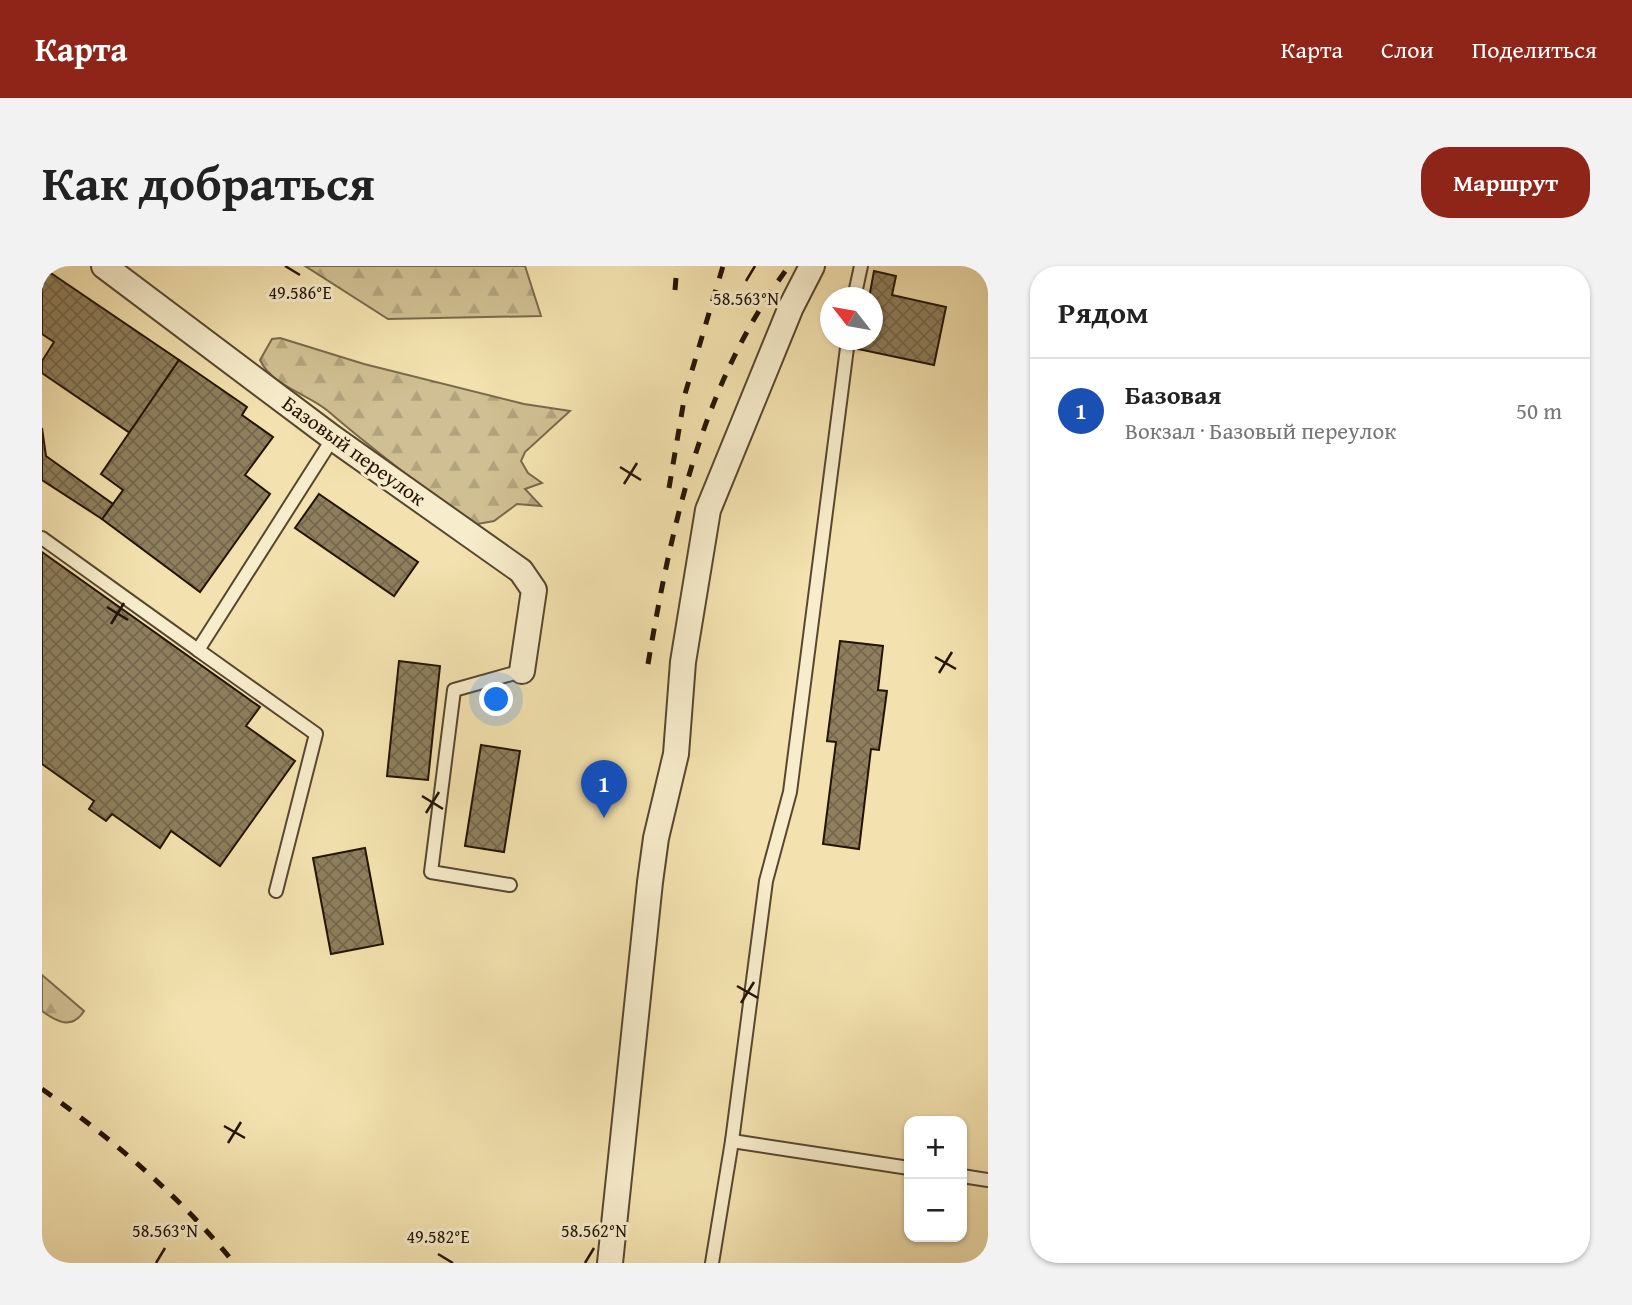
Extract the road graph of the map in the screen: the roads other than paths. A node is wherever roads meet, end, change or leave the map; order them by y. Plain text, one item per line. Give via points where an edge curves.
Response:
1 (104, 266) edge
2 (812, 266) edge
3 (861, 266) edge
4 (856, 287) edge
5 (847, 350) edge
6 (333, 438) junction
7 (42, 538) edge
8 (198, 650) junction
9 (522, 671) joint
10 (510, 885) dead end
11 (276, 891) dead end
12 (732, 1141) junction
13 (904, 1167) edge
14 (967, 1178) edge
15 (988, 1180) edge
16 (610, 1263) edge
17 (712, 1263) edge

1 - 6 street, Базовый переулок
2 - 16 street via 708,510 683,662 676,754 650,882
3 - 4 lane
5 - 12 lane via 790,792 766,881
6 - 8 lane
6 - 9 street, Базовый переулок via 529,580 534,603
7 - 8 lane
8 - 11 lane via 316,734
9 - 10 lane via 454,690 430,872
12 - 13 lane
12 - 17 lane
14 - 15 lane

